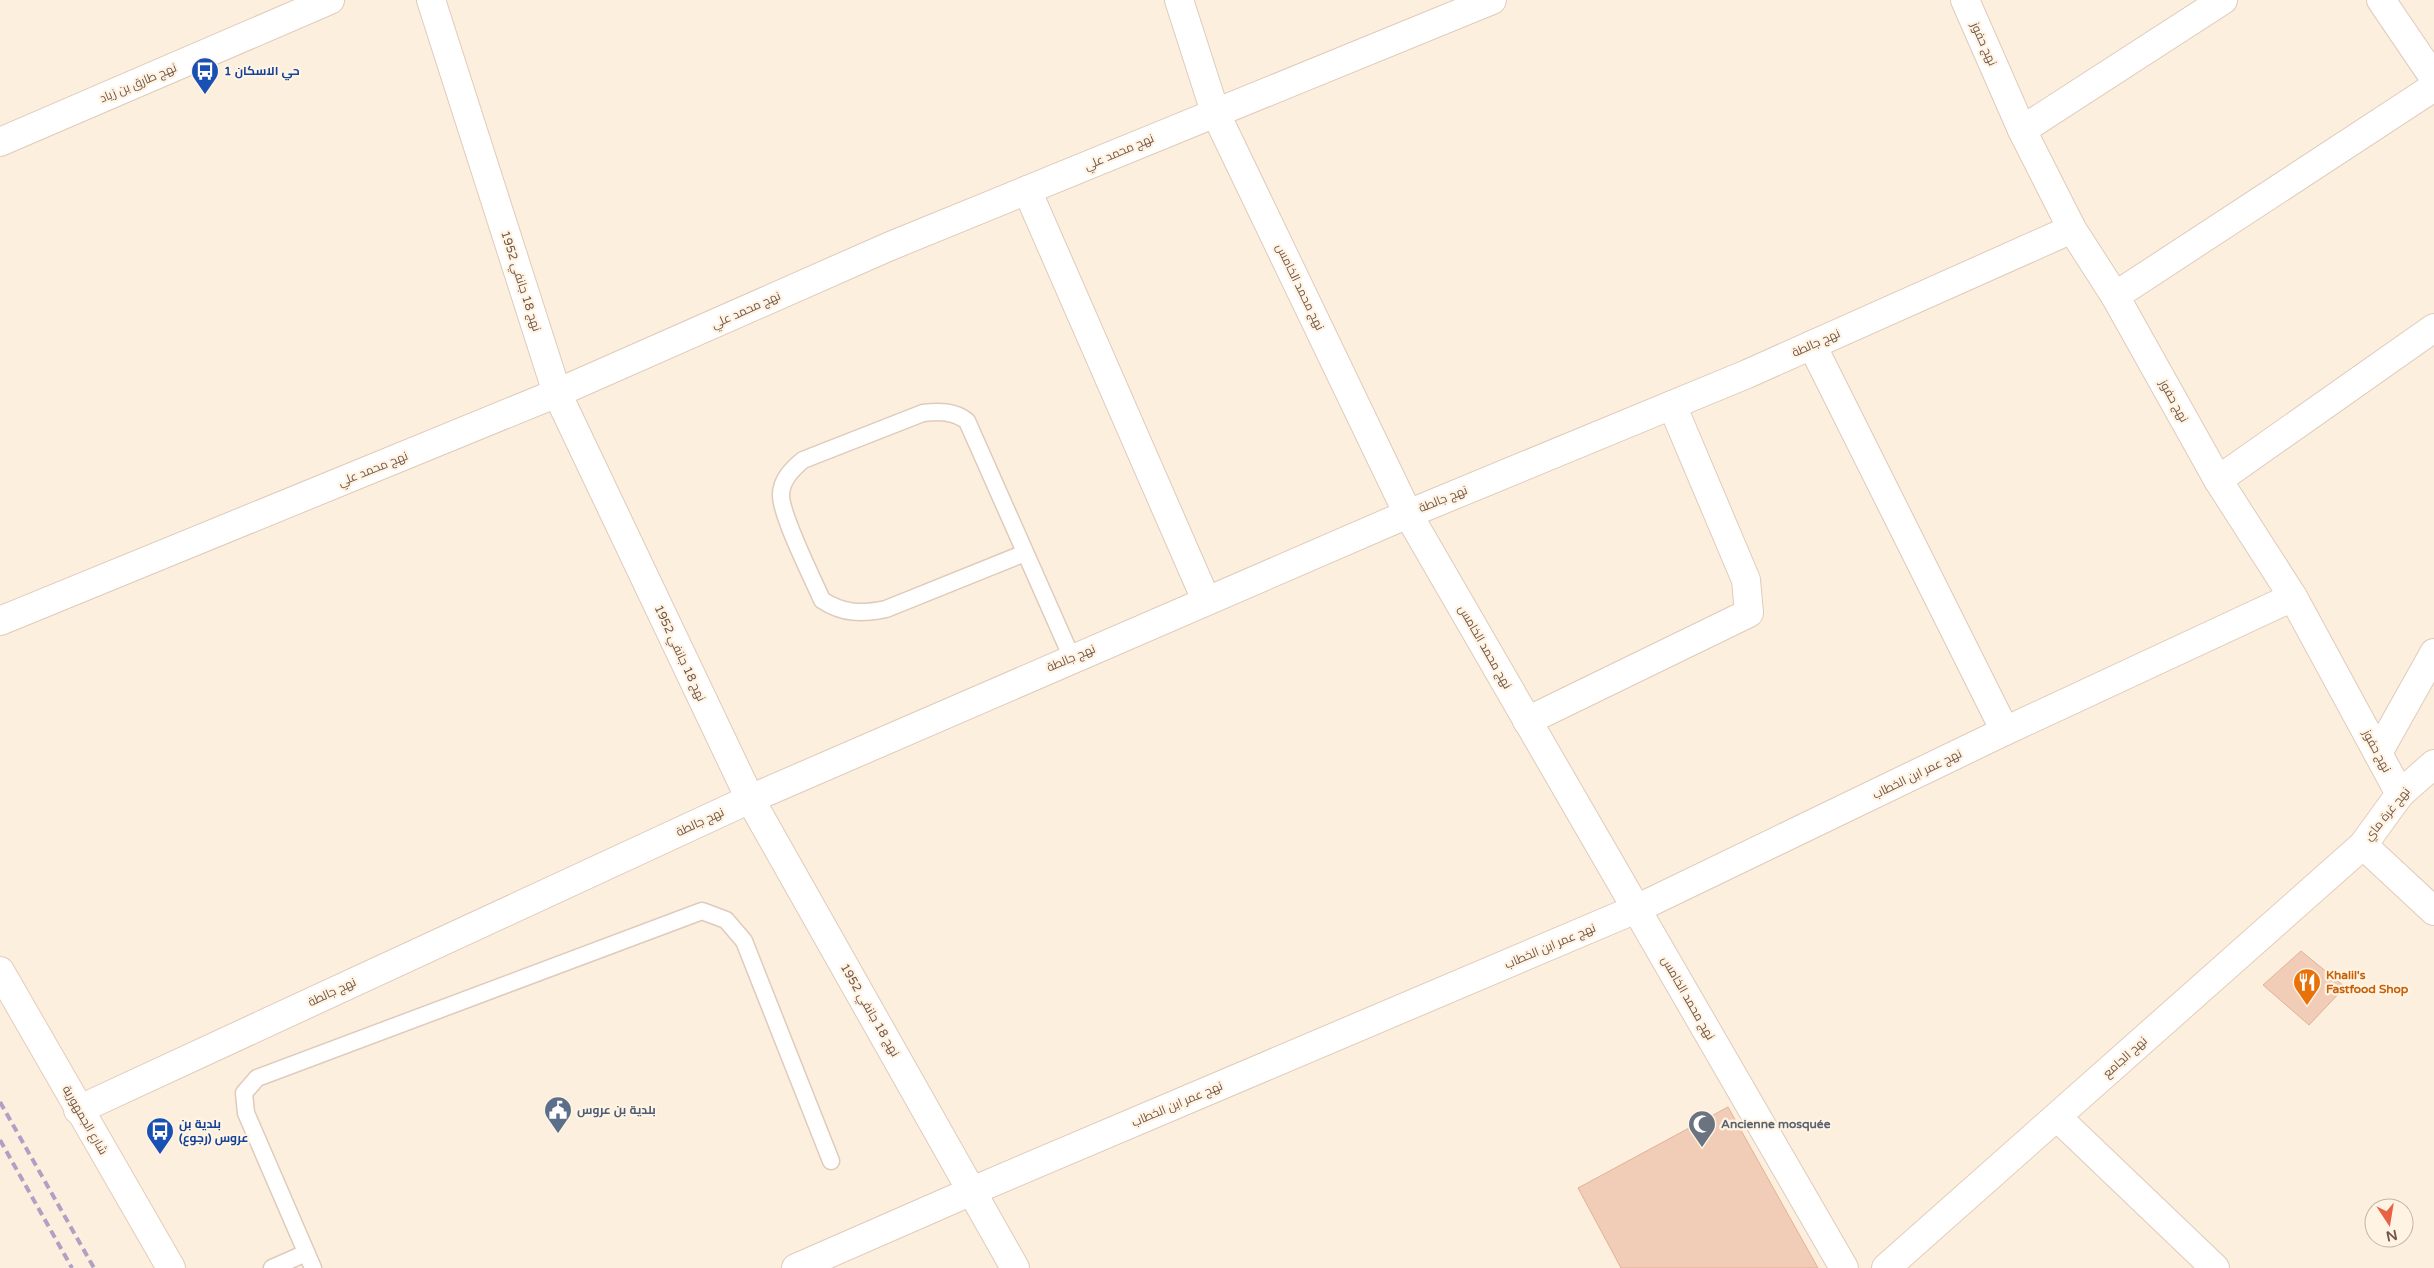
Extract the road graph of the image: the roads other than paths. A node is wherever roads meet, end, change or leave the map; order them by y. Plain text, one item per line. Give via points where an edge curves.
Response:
1 (330, 0) edge
2 (431, 0) edge
3 (1179, 0) edge
4 (1492, 0) edge
5 (1965, 0) edge
6 (2223, 0) edge
7 (2381, 0) edge
8 (2434, 78) edge
9 (2434, 87) edge
10 (1215, 112) junction
11 (2022, 130) junction
12 (0, 142) edge
13 (1027, 190) junction
14 (2072, 229) junction
15 (2115, 296) junction
16 (2434, 328) edge
17 (1812, 344) junction
18 (557, 393) junction
19 (1672, 405) junction
20 (2218, 480) junction
21 (1408, 514) junction
22 (1025, 553) junction
23 (2293, 597) junction
24 (1206, 600) junction
25 (0, 621) edge
26 (2434, 653) edge
27 (1072, 658) junction
28 (1527, 721) junction
29 (2005, 731) junction
30 (2378, 753) junction
31 (2434, 764) edge
32 (2400, 794) junction
33 (750, 798) junction
34 (2363, 845) junction
35 (1636, 909) junction
36 (2434, 911) edge
37 (0, 971) edge
38 (78, 1110) junction
39 (2056, 1118) junction
40 (831, 1161) dead end
41 (972, 1191) junction
42 (309, 1261) edge
43 (171, 1268) edge
44 (272, 1268) edge
45 (796, 1268) edge
46 (1015, 1268) edge
47 (1844, 1268) edge
48 (1886, 1268) edge
49 (2215, 1268) edge

1 - 12 street, نهج طارق بن زياد
2 - 18 street, نهج 18 جانفي 1952
3 - 10 street, نهج محمد الخامس
4 - 10 street, نهج محمد علي via 1286,86
5 - 11 street, نهج حفوز
6 - 11 street
7 - 8 street
9 - 15 street
10 - 13 street, نهج محمد علي
10 - 21 street, نهج محمد الخامس
11 - 14 street, نهج حفوز
13 - 18 street, نهج محمد علي via 888,247
13 - 24 street
14 - 15 street, نهج حفوز
14 - 17 street, نهج جالطة
15 - 20 street, نهج حفوز
16 - 20 street
17 - 19 street, نهج جالطة
17 - 29 street
18 - 25 street, نهج محمد علي
18 - 33 street, نهج 18 جانفي 1952
19 - 21 street, نهج جالطة
19 - 28 street via 1746,580 1749,613
20 - 23 street, نهج حفوز
21 - 24 street, نهج جالطة
21 - 28 street, نهج محمد الخامس
22 - 22 lane via 967,421 952,413 924,413 803,460 792,469 781,494 785,512 822,600 834,608 865,613 886,609
22 - 27 lane
23 - 29 street, نهج عمر ابن الخطاب
23 - 30 street, نهج حفوز
24 - 27 street, نهج جالطة
26 - 30 street
27 - 33 street, نهج جالطة
28 - 35 street, نهج محمد الخامس
29 - 35 street, نهج عمر ابن الخطاب
30 - 32 street, نهج حفوز
31 - 32 street, نهج غرة ماي
32 - 34 street, نهج غرة ماي
33 - 38 street, نهج جالطة
33 - 41 street, نهج 18 جانفي 1952
34 - 36 street
34 - 39 street, نهج الجامع
35 - 41 street, نهج عمر ابن الخطاب
35 - 47 street, نهج محمد الخامس
37 - 38 street, شارع الجمهورية
38 - 43 street, شارع الجمهورية
39 - 48 street, نهج الجامع
39 - 49 street
40 - 42 lane via 744,941 726,920 702,911 257,1078 244,1093 246,1113
41 - 45 street, نهج عمر ابن الخطاب
41 - 46 street, نهج 18 جانفي 1952
42 - 44 lane

